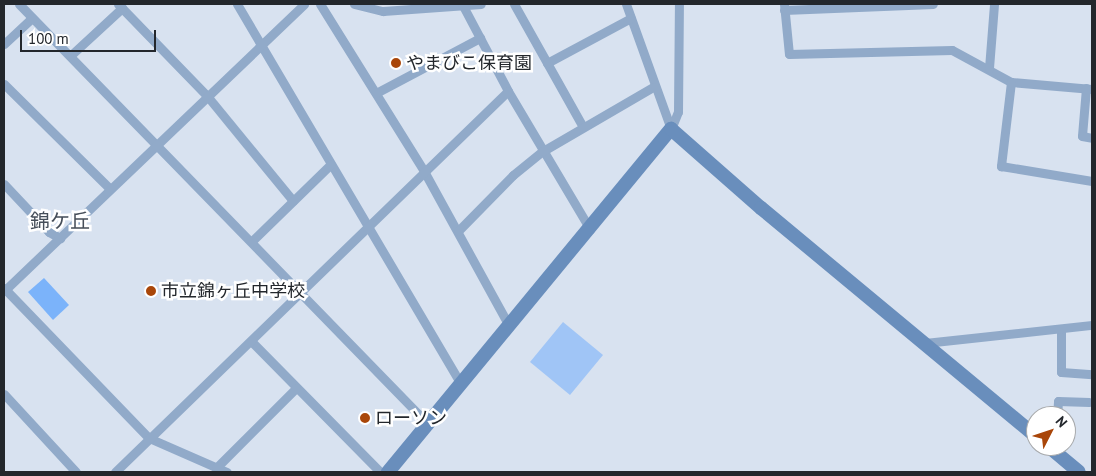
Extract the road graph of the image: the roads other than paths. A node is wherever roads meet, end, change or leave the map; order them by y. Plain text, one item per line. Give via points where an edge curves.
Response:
1 (19, 4) edge
2 (237, 4) edge
3 (304, 4) edge
4 (320, 4) edge
5 (354, 4) edge
6 (481, 4) edge
7 (514, 4) edge
8 (626, 4) edge
9 (679, 4) edge
10 (933, 4) edge
11 (994, 4) edge
12 (462, 5) edge
13 (120, 6) edge
14 (784, 7) edge
15 (32, 18) junction
16 (630, 18) junction
17 (480, 38) junction
18 (4, 44) edge
19 (261, 44) junction
20 (70, 56) junction
21 (547, 63) junction
22 (989, 68) junction
23 (1011, 82) junction
24 (4, 84) edge
25 (653, 87) junction
26 (1089, 88) edge
27 (508, 91) junction
28 (376, 93) junction
29 (208, 97) junction
30 (583, 127) junction
31 (671, 129) junction
32 (1092, 138) edge
33 (158, 144) junction
34 (544, 151) junction
35 (331, 164) junction
36 (425, 173) junction
37 (1092, 181) edge
38 (4, 184) edge
39 (110, 189) junction
40 (292, 201) junction
41 (367, 226) junction
42 (590, 229) junction
43 (458, 231) junction
44 (60, 238) junction
45 (252, 240) junction
46 (4, 290) edge
47 (300, 292) junction
48 (1092, 325) edge
49 (509, 326) junction
50 (1061, 329) junction
51 (251, 341) junction
52 (925, 344) junction
53 (1092, 374) edge
54 (460, 385) junction
55 (296, 388) junction
56 (4, 394) edge
57 (1090, 402) dead end
58 (1058, 406) edge
59 (428, 424) junction
60 (1026, 428) edge
61 (149, 438) junction
62 (1060, 456) edge
63 (216, 468) junction
64 (76, 472) edge
65 (115, 472) edge
66 (227, 472) edge
67 (380, 472) edge
68 (388, 472) edge
69 (1079, 472) edge

1 - 15 street
2 - 19 street
3 - 19 street
4 - 28 street
5 - 12 street via 383,11
6 - 12 street
7 - 21 street
8 - 16 street
9 - 31 street via 678,112
10 - 14 street
11 - 22 street
12 - 17 street
13 - 20 street
13 - 29 street
14 - 22 street via 788,54 952,50
15 - 18 street
15 - 20 street
16 - 21 street
16 - 25 street
17 - 27 street
17 - 28 street
19 - 29 street
19 - 35 street
20 - 33 street
21 - 30 street
22 - 23 street
23 - 26 street
23 - 37 street via 1001,166
24 - 39 street
25 - 30 street
25 - 31 street
26 - 32 street via 1082,136
27 - 34 street
27 - 36 street
28 - 36 street
29 - 33 street
29 - 40 street
30 - 34 street
31 - 42 street
31 - 52 street
33 - 39 street
33 - 45 street
34 - 42 street
34 - 43 street via 513,175
35 - 40 street
35 - 41 street
36 - 41 street
36 - 43 street
38 - 44 street via 49,232
39 - 44 street
40 - 45 street
41 - 47 street
41 - 54 street
42 - 49 street
43 - 49 street
44 - 46 street
45 - 47 street
46 - 61 street
47 - 51 street
47 - 59 street
48 - 50 street
49 - 54 street
50 - 52 street
50 - 53 street via 1061,372
51 - 55 street
51 - 61 street
52 - 60 street
54 - 59 street
55 - 63 street
55 - 67 street
56 - 64 street
57 - 58 street via 1058,401
59 - 68 street
61 - 63 street
61 - 65 street
62 - 69 street
63 - 66 street

